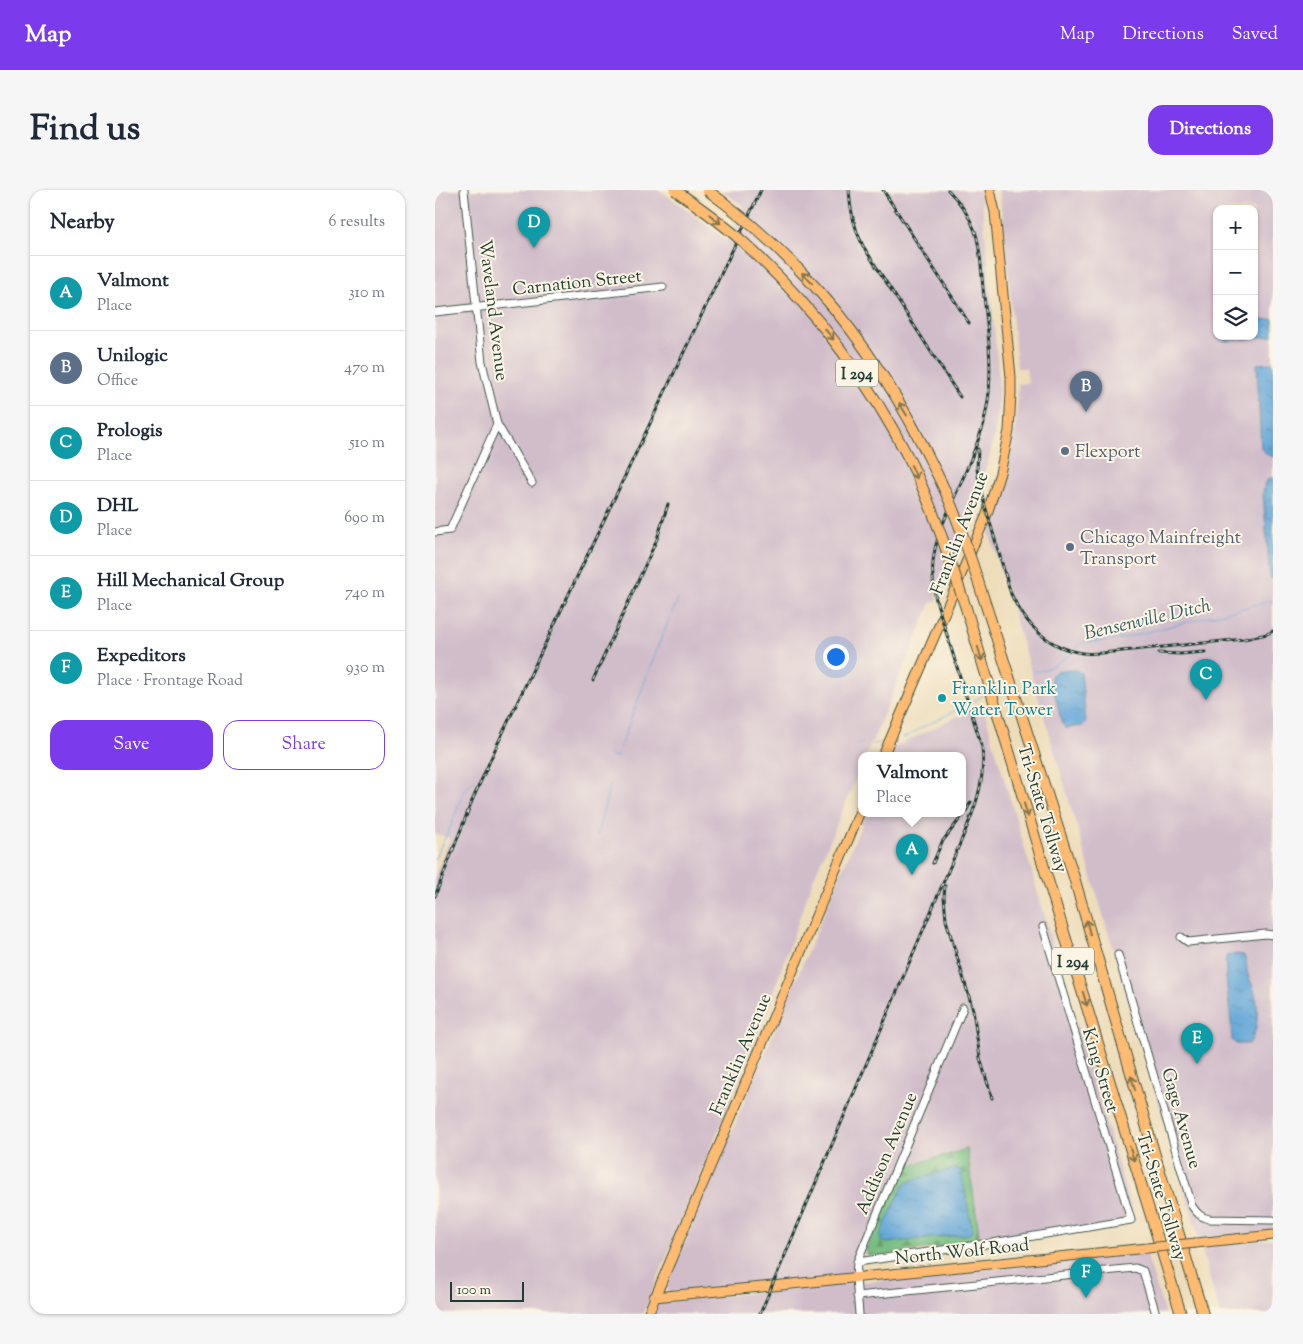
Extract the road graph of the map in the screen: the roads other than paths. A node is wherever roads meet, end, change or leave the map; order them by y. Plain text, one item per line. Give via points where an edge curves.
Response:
1 (465, 190) edge
2 (675, 190) edge
3 (707, 190) edge
4 (990, 190) edge
5 (663, 287) dead end
6 (477, 308) junction
7 (435, 312) edge
8 (497, 424) junction
9 (532, 483) dead end
10 (435, 532) edge
11 (885, 752) edge
12 (858, 816) edge
13 (1043, 928) dead end
14 (1273, 935) edge
15 (1181, 937) dead end
16 (1118, 955) dead end
17 (963, 1008) dead end
18 (1273, 1220) edge
19 (1273, 1235) edge
20 (857, 1262) junction
21 (856, 1278) junction
22 (857, 1296) junction
23 (655, 1297) junction
24 (648, 1314) edge
25 (859, 1314) edge
26 (1156, 1314) edge
27 (1181, 1314) edge
28 (1203, 1314) edge

1 - 6 street, Waveland Avenue
2 -> 27 highway, Tri-State Tollway / I 294, bridge via 741,240 806,306 849,360 909,460 966,608
28 -> 3 highway, Tri-State Tollway / I 294, bridge via 1073,874 978,581 937,473 879,371 819,291 783,254
4 - 11 main road, Franklin Avenue via 995,212 1011,377 1006,448 987,514
5 - 6 street, Carnation Street
6 - 7 street, Carnation Street
6 - 8 street, Waveland Avenue via 482,362
8 - 9 street, Waveland Avenue
8 - 10 street via 450,530
12 - 23 main road, Franklin Avenue
13 - 20 street, King Street via 1131,1220
14 - 15 street via 1188,942
16 - 18 street, Gage Avenue via 1192,1206 1197,1213 1209,1219
17 - 20 street, Addison Avenue
19 - 21 main road, North Wolf Road, bridge
20 - 21 street, Addison Avenue
21 - 22 street, Addison Avenue
21 - 23 main road, North Wolf Road
22 - 25 street, Addison Avenue
22 - 26 street via 1135,1268 1143,1272
23 - 24 main road, Franklin Avenue

